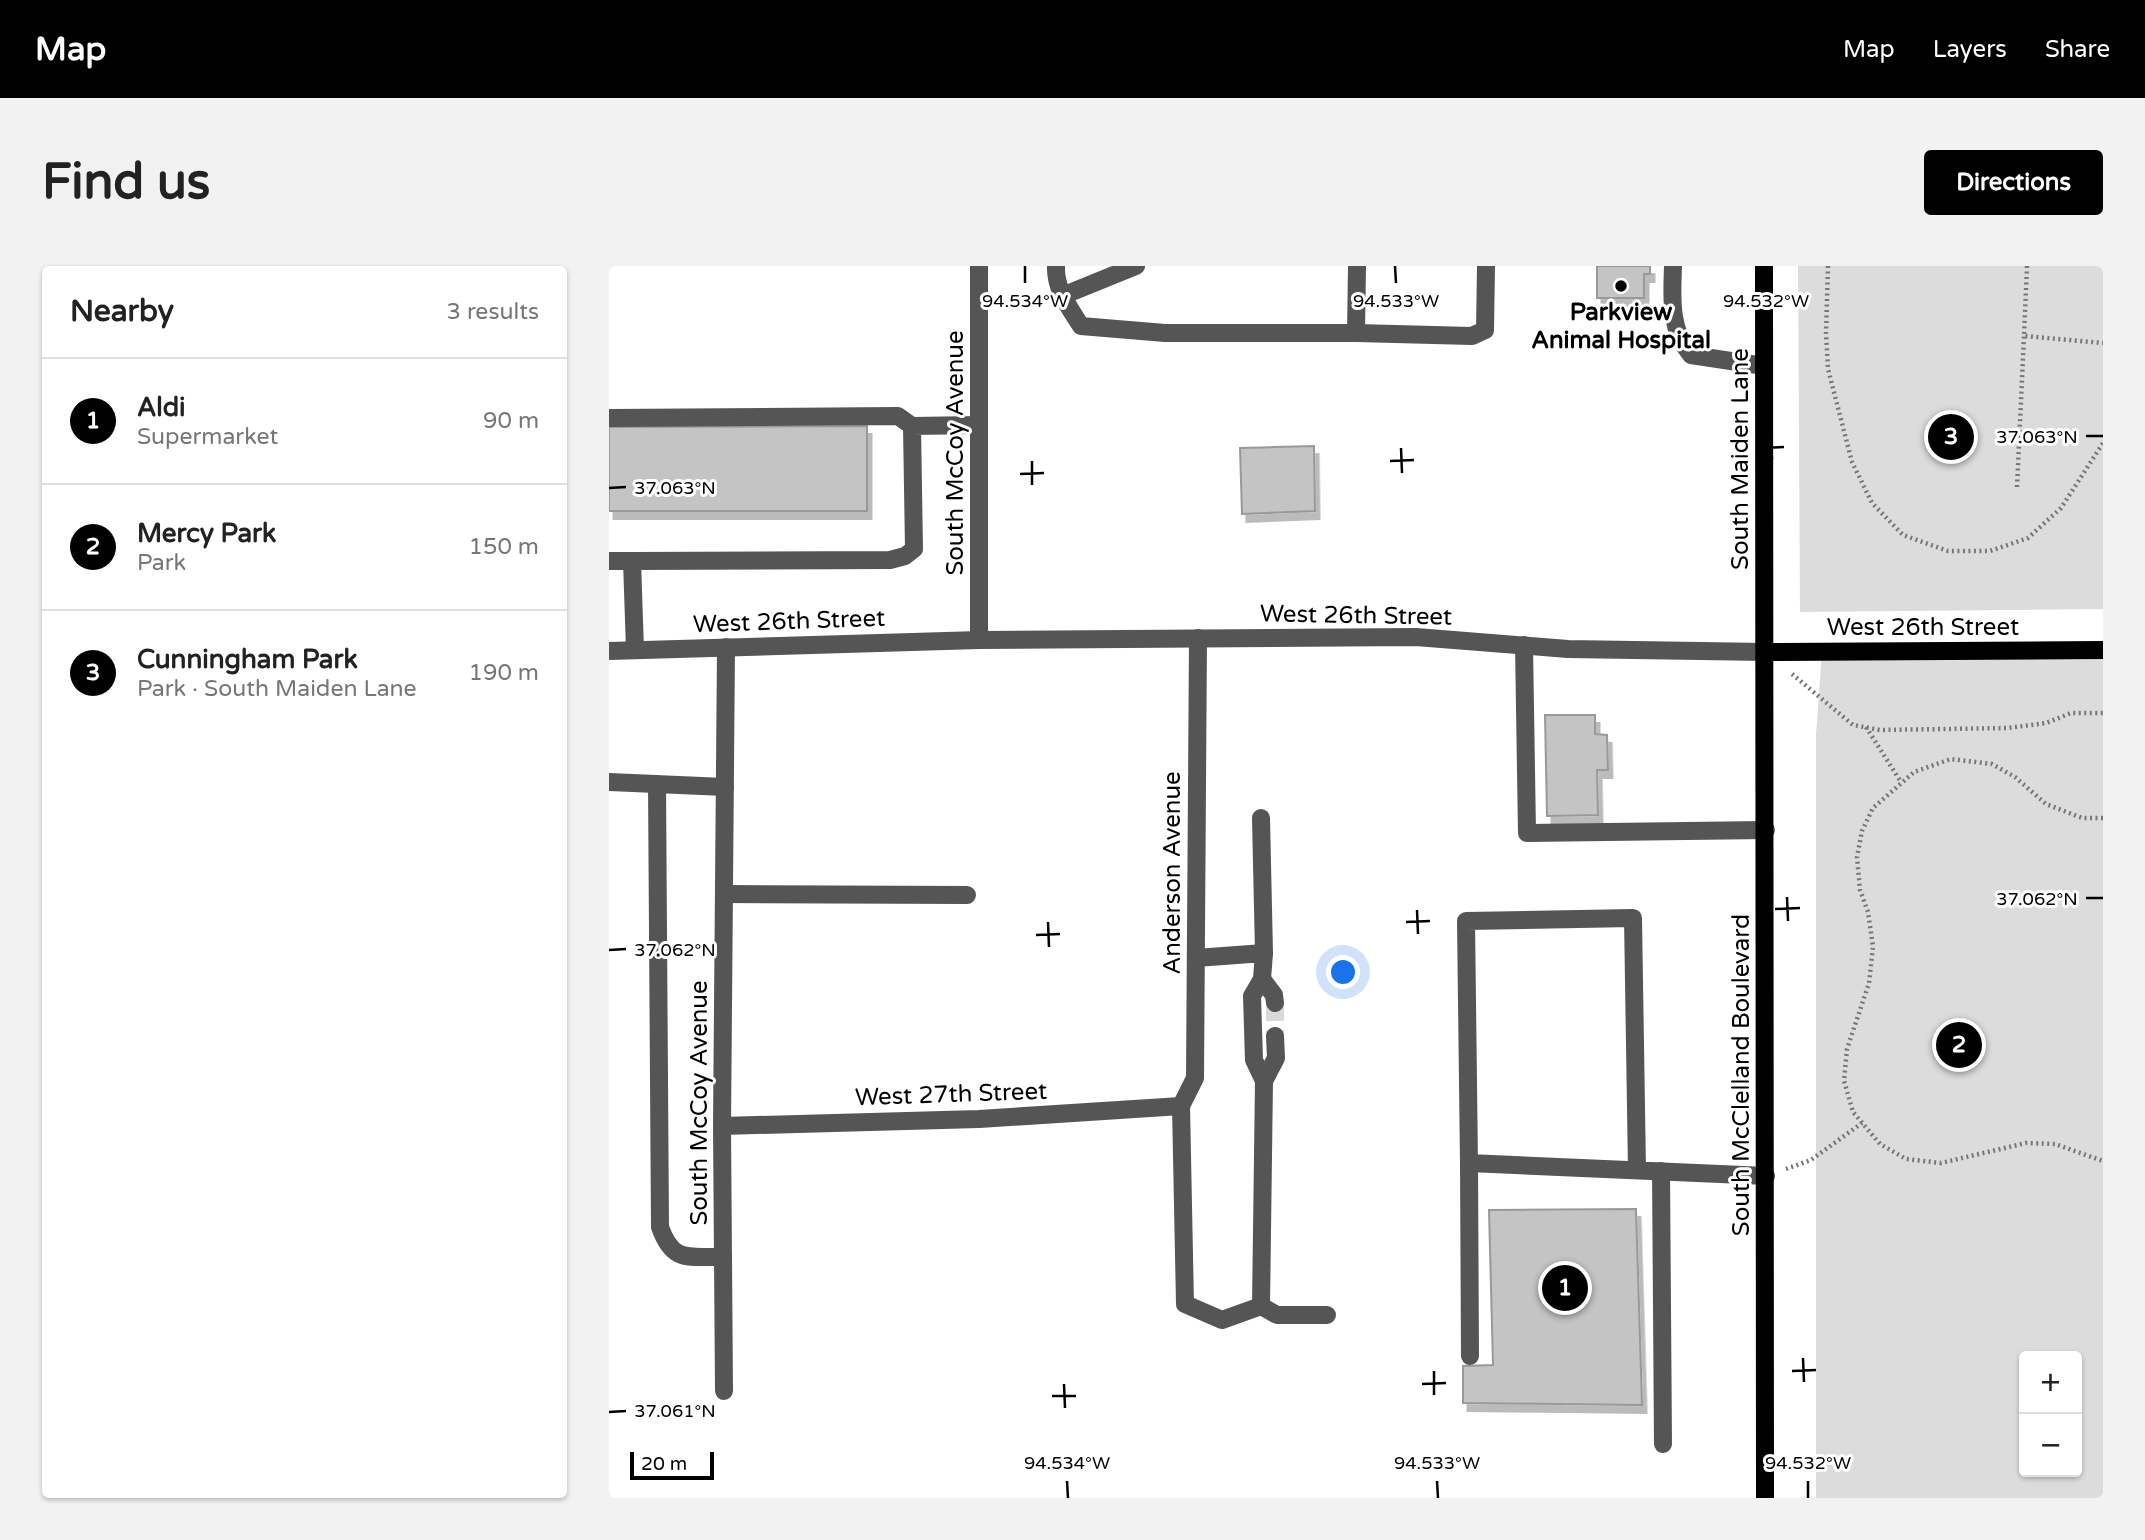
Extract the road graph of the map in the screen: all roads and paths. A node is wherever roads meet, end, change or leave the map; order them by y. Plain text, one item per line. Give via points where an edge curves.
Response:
1 (979, 266) edge
2 (1056, 266) edge
3 (1136, 266) edge
4 (1357, 266) edge
5 (1486, 266) edge
6 (1673, 266) edge
7 (1764, 266) edge
8 (1828, 266) edge
9 (2027, 266) edge
10 (1062, 296) junction
11 (1356, 333) junction
12 (2024, 336) junction
13 (2103, 343) edge
14 (1764, 366) junction
15 (609, 418) edge
16 (979, 425) junction
17 (912, 426) junction
18 (2103, 443) edge
19 (2017, 487) dead end
20 (609, 561) edge
21 (632, 561) junction
22 (1198, 638) junction
23 (979, 640) junction
24 (1524, 645) junction
25 (726, 648) junction
26 (635, 650) junction
27 (2103, 650) edge
28 (609, 651) edge
29 (1766, 652) junction
30 (2103, 713) edge
31 (1866, 727) junction
32 (609, 782) edge
33 (1901, 782) junction
34 (657, 784) junction
35 (725, 788) junction
36 (1261, 818) dead end
37 (2103, 818) edge
38 (1766, 830) junction
39 (724, 894) junction
40 (967, 895) dead end
41 (1263, 953) junction
42 (1196, 958) junction
43 (1262, 979) junction
44 (1275, 1003) tunnel mouth
45 (1275, 1036) tunnel mouth
46 (1263, 1082) junction
47 (1181, 1105) junction
48 (1862, 1122) junction
49 (722, 1126) junction
50 (2103, 1161) edge
51 (1468, 1163) junction
52 (1637, 1170) junction
53 (1661, 1171) junction
54 (1766, 1176) junction
55 (723, 1257) junction
56 (1261, 1306) junction
57 (1327, 1315) dead end
58 (1470, 1356) dead end
59 (724, 1391) dead end
60 (1663, 1444) dead end
61 (1765, 1498) edge

1 - 16 street, South McCoy Avenue
2 - 10 street
3 - 10 street
4 - 11 street
5 - 11 street via 1485,330 1472,336
6 - 14 street via 1672,312 1681,343 1691,355
7 - 14 main road, South Maiden Lane
8 - 18 path via 1828,369 1846,441 1872,503 1903,535 1948,551 1990,551 2028,538 2061,508
9 - 12 path
10 - 11 street via 1081,326 1165,333
12 - 13 path
12 - 19 path
14 - 29 main road, South Maiden Lane
15 - 17 street via 898,416
16 - 17 street
16 - 23 street, South McCoy Avenue
17 - 21 street via 914,549 905,556 890,561
20 - 21 street
21 - 26 street
22 - 23 street, West 26th Street
22 - 24 street, West 26th Street via 1416,637
22 - 42 street, Anderson Avenue
23 - 25 street, West 26th Street
24 - 29 street, West 26th Street
24 - 38 street via 1527,833
25 - 26 street, West 26th Street
25 - 35 street, South McCoy Avenue
26 - 28 street, West 26th Street
27 - 29 main road, West 26th Street
29 - 31 path via 1853,724
29 - 38 main road, South McClelland Boulevard
30 - 31 path via 2071,713 2046,723 2008,728
31 - 33 path
32 - 34 street
33 - 37 path via 1914,772 1951,759 1992,765 2015,777 2046,804 2082,818
33 - 48 path via 1873,808 1857,858 1873,947 1869,983 1847,1049 1844,1081 1853,1112
34 - 35 street
34 - 55 street via 660,1227 673,1251 685,1256
35 - 39 street, South McCoy Avenue
36 - 41 street
38 - 54 main road, South McClelland Boulevard
39 - 40 street
39 - 49 street, South McCoy Avenue
41 - 42 street
41 - 43 street
42 - 47 street, Anderson Avenue via 1195,1078
43 - 44 street
43 - 46 street via 1252,996 1254,1060
45 - 46 street via 1276,1058
46 - 56 street
47 - 49 street, West 27th Street via 979,1119
47 - 56 street via 1185,1304 1222,1320
48 - 50 path via 1880,1144 1906,1159 1941,1163 2026,1143 2055,1144
48 - 54 path via 1811,1160
49 - 55 street, South McCoy Avenue
51 - 52 street
51 - 52 street via 1466,920 1633,918
51 - 58 street
52 - 53 street
53 - 54 street
53 - 60 street
54 - 61 main road, South McClelland Boulevard
55 - 59 street, South McCoy Avenue
56 - 57 street via 1277,1315

